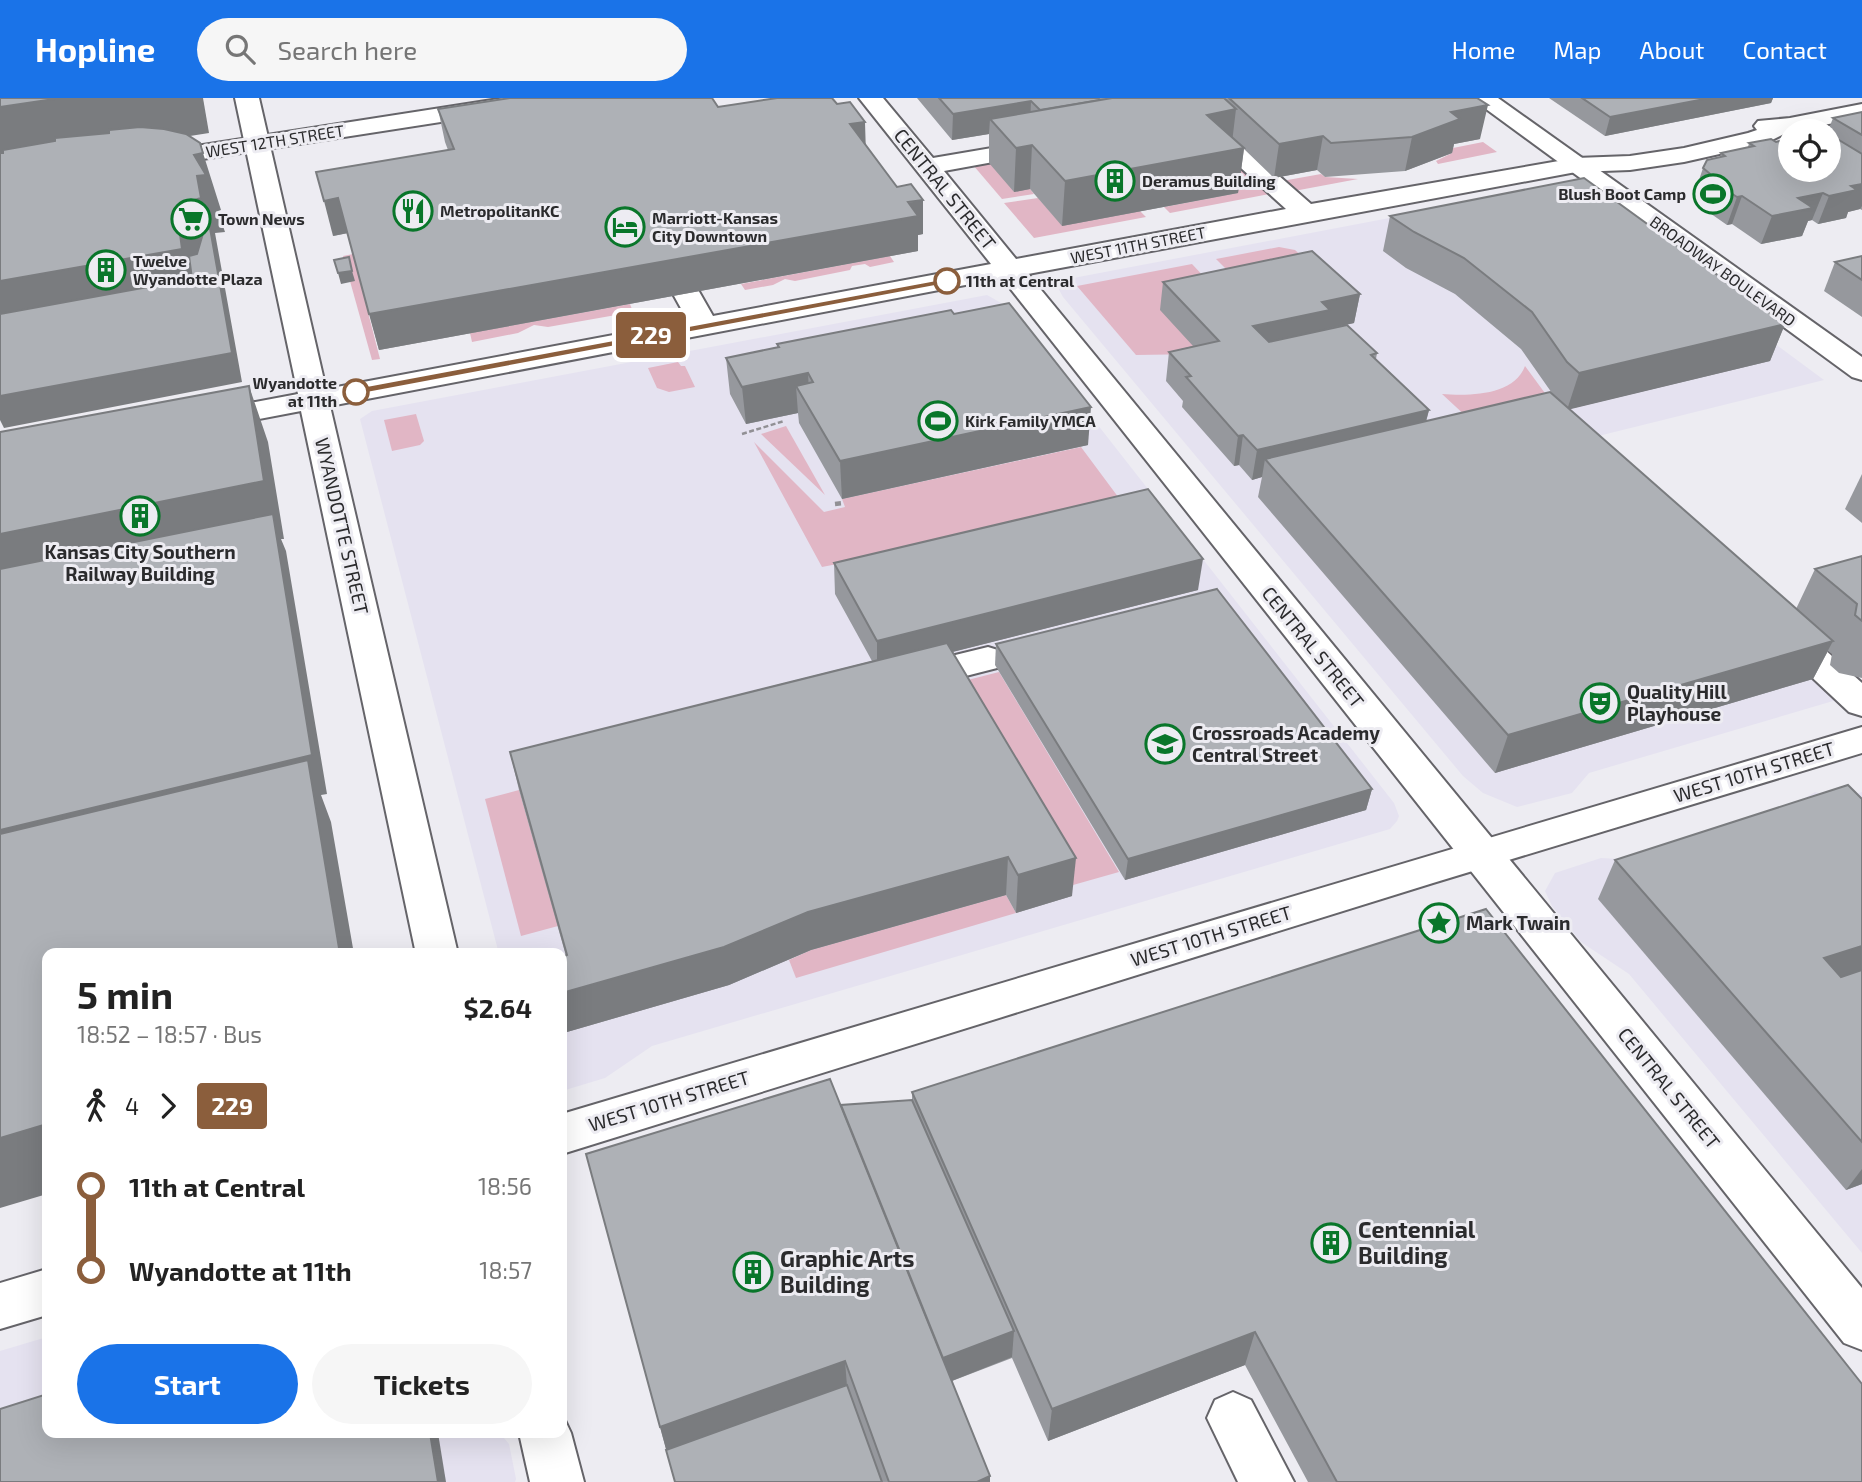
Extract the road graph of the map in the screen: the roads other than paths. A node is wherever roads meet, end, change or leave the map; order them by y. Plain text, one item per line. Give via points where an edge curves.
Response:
1 (247, 98) edge
2 (550, 98) edge
3 (871, 98) edge
4 (1483, 98) edge
5 (1862, 111) edge
6 (1832, 119) edge
7 (1181, 122) edge
8 (1778, 133) edge
9 (1060, 143) edge
10 (257, 144) junction
11 (121, 164) edge
12 (1576, 165) junction
13 (927, 167) junction
14 (1306, 213) junction
15 (1010, 269) junction
16 (687, 294) edge
17 (704, 325) junction
18 (1862, 371) edge
19 (314, 400) junction
20 (181, 425) edge
21 (1759, 609) edge
22 (988, 659) dead end
23 (875, 687) edge
24 (1862, 703) edge
25 (1862, 740) edge
26 (1480, 854) junction
27 (436, 948) edge
28 (567, 1132) edge
29 (42, 1293) edge
30 (0, 1306) edge
31 (1862, 1326) edge
32 (1233, 1418) dead end
33 (546, 1438) edge
34 (557, 1482) edge
35 (1267, 1482) edge

1 - 10 street, WYANDOTTE STREET
2 - 10 street, WEST 12TH STREET
3 - 13 street, CENTRAL STREET
4 - 12 street, BROADWAY BOULEVARD
5 - 6 street, WEST 11TH STREET
7 - 14 street via 1203,121
8 - 12 street, WEST 11TH STREET via 1684,155
9 - 13 street
10 - 11 street, WEST 12TH STREET
10 - 19 street, WYANDOTTE STREET
12 - 14 street, WEST 11TH STREET
12 - 18 street, BROADWAY BOULEVARD
13 - 15 street, CENTRAL STREET
14 - 15 street, WEST 11TH STREET
15 - 17 street, WEST 11TH STREET
15 - 26 street, CENTRAL STREET
16 - 17 street
17 - 19 street, WEST 11TH STREET
19 - 20 street, WEST 11TH STREET
19 - 27 street, WYANDOTTE STREET
21 - 24 street
22 - 23 street
25 - 26 street, WEST 10TH STREET
26 - 28 street, WEST 10TH STREET
26 - 31 street, CENTRAL STREET
29 - 30 street
32 - 35 street
33 - 34 street

